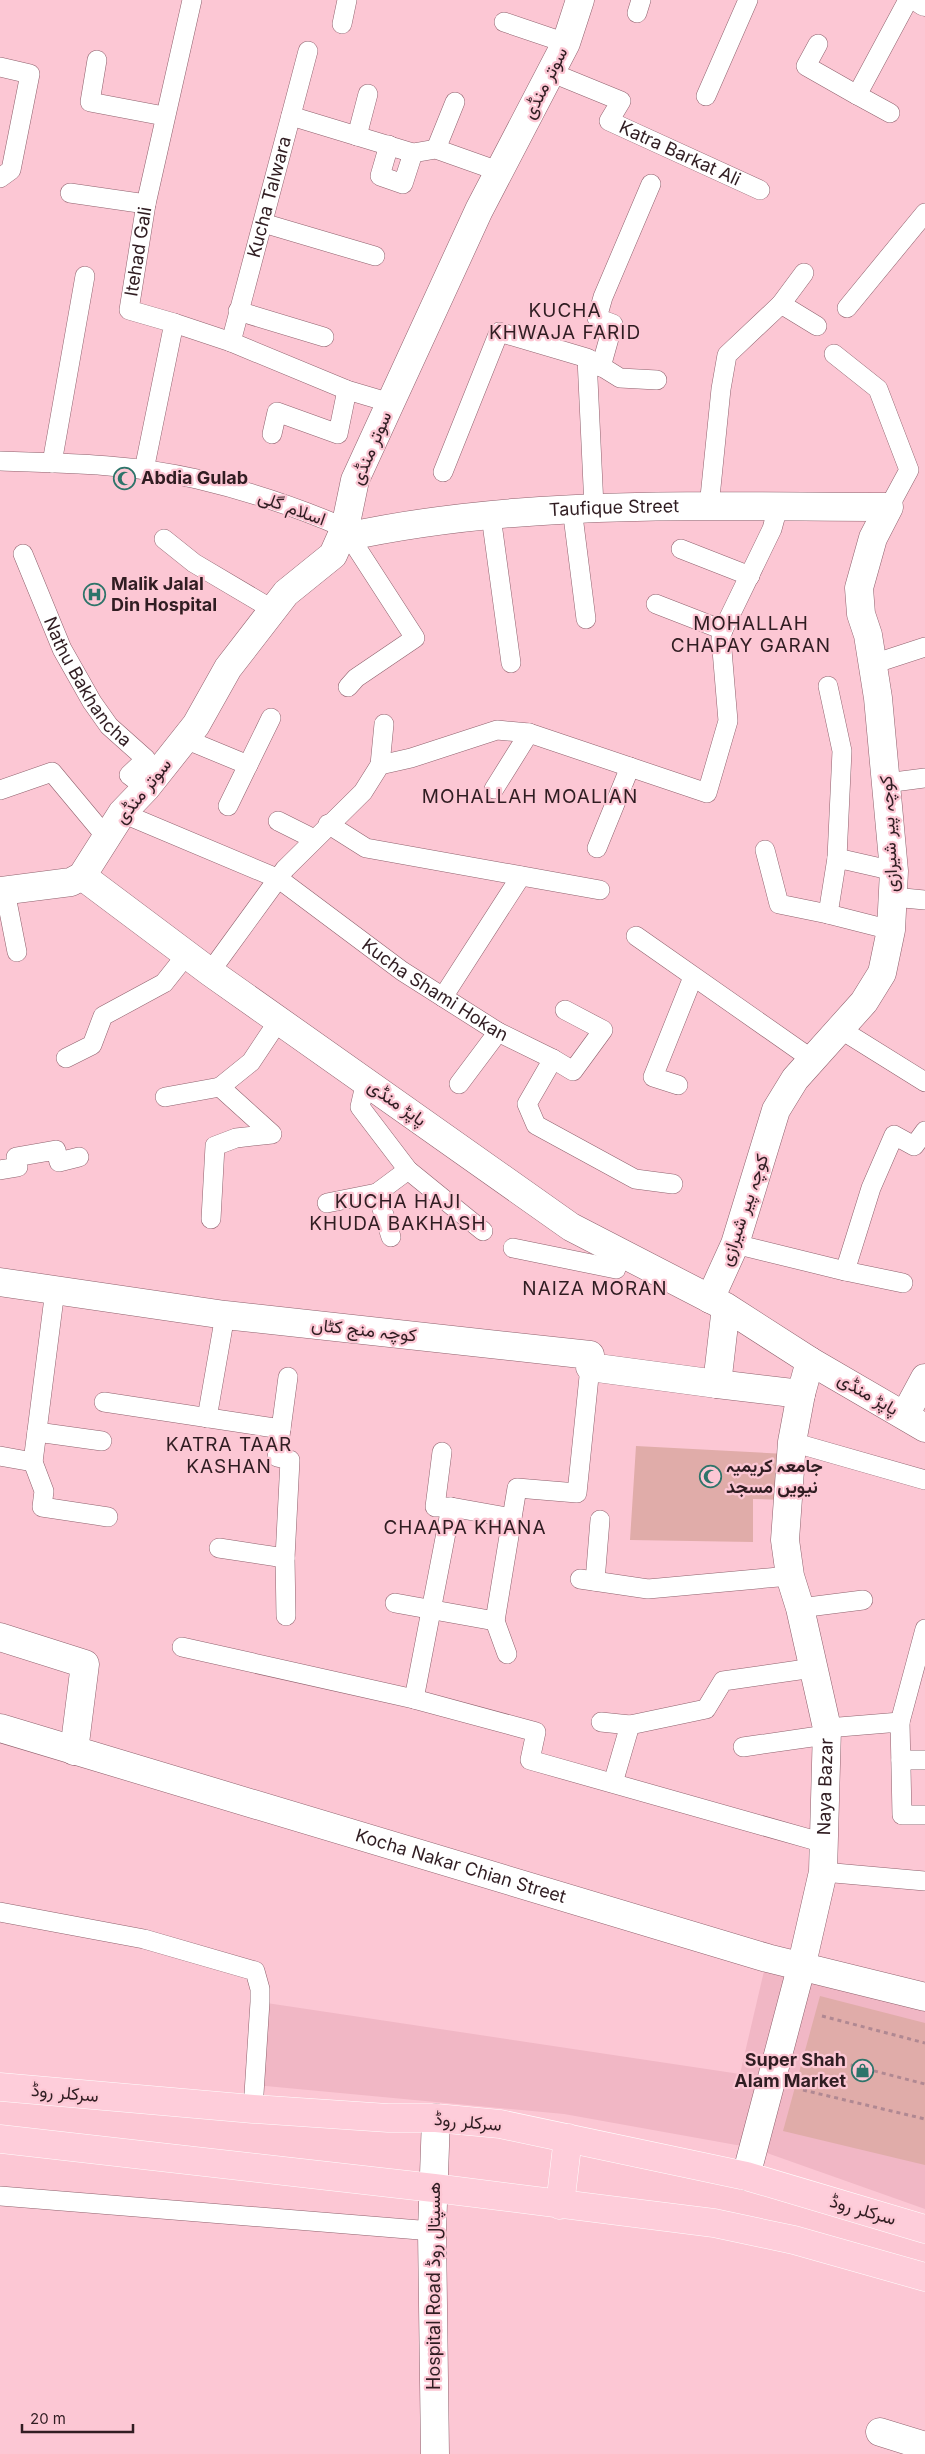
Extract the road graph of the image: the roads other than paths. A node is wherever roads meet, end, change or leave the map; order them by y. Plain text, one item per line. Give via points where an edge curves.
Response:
1 (192, 0) edge
2 (347, 0) edge
3 (580, 0) edge
4 (748, 0) edge
5 (908, 0) edge
6 (922, 0) edge
7 (925, 2) edge
8 (504, 22) dead end
9 (342, 24) dead end
10 (566, 43) junction
11 (818, 44) dead end
12 (308, 51) dead end
13 (98, 60) dead end
14 (0, 67) edge
15 (550, 72) junction
16 (368, 94) dead end
17 (857, 95) junction
18 (706, 96) dead end
19 (455, 102) dead end
20 (890, 113) dead end
21 (164, 116) junction
22 (291, 116) junction
23 (357, 136) junction
24 (389, 146) junction
25 (436, 148) junction
26 (413, 153) junction
27 (498, 171) junction
28 (0, 178) edge
29 (651, 184) dead end
30 (760, 190) dead end
31 (70, 193) dead end
32 (146, 204) junction
33 (925, 213) edge
34 (264, 224) junction
35 (375, 256) dead end
36 (804, 273) dead end
37 (85, 276) dead end
38 (782, 304) junction
39 (847, 308) dead end
40 (238, 312) junction
41 (174, 323) junction
42 (817, 326) dead end
43 (324, 337) dead end
44 (231, 342) junction
45 (834, 354) dead end
46 (594, 362) junction
47 (657, 380) dead end
48 (347, 390) junction
49 (391, 403) junction
50 (272, 434) dead end
51 (0, 461) edge
52 (52, 463) junction
53 (144, 470) junction
54 (443, 472) dead end
55 (583, 507) junction
56 (709, 507) junction
57 (778, 507) junction
58 (889, 507) junction
59 (492, 516) junction
60 (345, 534) junction
61 (164, 539) dead end
62 (681, 549) dead end
63 (23, 554) dead end
64 (750, 576) junction
65 (656, 604) dead end
66 (275, 611) junction
67 (586, 619) dead end
68 (723, 630) junction
69 (925, 647) edge
70 (510, 663) dead end
71 (873, 664) junction
72 (828, 686) dead end
73 (348, 687) dead end
74 (271, 718) dead end
75 (384, 724) dead end
76 (528, 733) junction
77 (185, 739) junction
78 (248, 765) junction
79 (380, 765) junction
80 (630, 767) junction
81 (925, 778) edge
82 (886, 783) junction
83 (146, 788) junction
84 (494, 789) dead end
85 (0, 790) edge
86 (228, 806) dead end
87 (122, 813) junction
88 (278, 821) dead end
89 (328, 824) junction
90 (107, 838) junction
91 (314, 839) junction
92 (598, 848) dead end
93 (764, 850) dead end
94 (837, 858) junction
95 (82, 876) junction
96 (521, 876) junction
97 (279, 879) junction
98 (894, 884) junction
99 (600, 890) dead end
100 (2, 891) edge
101 (925, 900) edge
102 (828, 914) junction
103 (891, 930) junction
104 (636, 936) dead end
105 (17, 952) dead end
106 (186, 954) junction
107 (210, 972) junction
108 (694, 977) junction
109 (443, 997) junction
110 (565, 1010) dead end
111 (279, 1020) junction
112 (840, 1029) junction
113 (498, 1032) junction
114 (66, 1058) dead end
115 (553, 1059) junction
116 (813, 1060) junction
117 (366, 1081) junction
118 (925, 1082) edge
119 (459, 1084) dead end
120 (678, 1085) dead end
121 (220, 1087) junction
122 (165, 1097) dead end
123 (925, 1131) edge
124 (80, 1158) dead end
125 (0, 1170) edge
126 (408, 1170) junction
127 (673, 1184) dead end
128 (378, 1193) junction
129 (327, 1203) dead end
130 (212, 1219) dead end
131 (483, 1231) dead end
132 (391, 1237) dead end
133 (735, 1244) junction
134 (513, 1248) dead end
135 (620, 1252) junction
136 (845, 1272) junction
137 (0, 1282) edge
138 (903, 1283) dead end
139 (55, 1290) junction
140 (718, 1303) junction
141 (225, 1315) junction
142 (810, 1361) junction
143 (590, 1367) junction
144 (288, 1377) dead end
145 (925, 1378) edge
146 (717, 1384) junction
147 (801, 1394) junction
148 (104, 1402) dead end
149 (207, 1418) junction
150 (915, 1422) edge
151 (281, 1429) junction
152 (37, 1432) junction
153 (102, 1440) dead end
154 (792, 1442) junction
155 (442, 1452) dead end
156 (0, 1456) edge
157 (33, 1462) junction
158 (925, 1480) edge
159 (451, 1507) junction
160 (108, 1517) dead end
161 (512, 1518) junction
162 (600, 1520) dead end
163 (219, 1548) dead end
164 (285, 1558) junction
165 (790, 1576) junction
166 (863, 1600) dead end
167 (396, 1603) dead end
168 (800, 1608) junction
169 (432, 1610) junction
170 (286, 1616) dead end
171 (495, 1621) junction
172 (925, 1629) edge
173 (0, 1637) edge
174 (182, 1647) dead end
175 (507, 1654) dead end
176 (813, 1668) junction
177 (414, 1700) junction
178 (601, 1722) dead end
179 (900, 1722) junction
180 (630, 1726) junction
181 (0, 1728) edge
182 (826, 1732) junction
183 (743, 1747) dead end
184 (74, 1751) junction
185 (901, 1760) junction
186 (925, 1760) edge
187 (613, 1783) junction
188 (925, 1815) edge
189 (824, 1842) junction
190 (823, 1872) junction
191 (925, 1881) edge
192 (0, 1912) edge
193 (801, 1968) junction
194 (925, 1997) edge
195 (0, 2087) edge
196 (253, 2110) junction
197 (436, 2118) junction
198 (568, 2138) junction
199 (0, 2139) edge
200 (746, 2176) junction
201 (434, 2188) junction
202 (0, 2196) edge
203 (560, 2205) junction
204 (925, 2229) edge
205 (432, 2231) junction
206 (925, 2277) edge
207 (880, 2432) dead end
208 (925, 2446) edge
209 (435, 2454) edge

1 - 21 lane, Itehad Gali
2 - 9 lane
3 - 10 street, سوتر منڈی
4 - 18 lane
5 - 17 lane
6 - 7 street
8 - 10 lane
10 - 15 street, سوتر منڈی
11 - 17 lane via 806,66
12 - 22 lane, Kucha Talwara
13 - 21 lane via 90,102
14 - 28 lane via 30,74 10,170
15 - 27 street, سوتر منڈی
15 - 30 lane, Katra Barkat Ali via 621,101 609,121
16 - 23 lane
17 - 20 lane
19 - 25 lane
21 - 32 lane, Itehad Gali
22 - 23 lane
22 - 34 lane, Kucha Talwara
23 - 24 lane
24 - 26 lane
24 - 26 lane via 380,176 403,184
25 - 26 lane
25 - 27 lane
27 - 49 street, سوتر منڈی
29 - 46 lane via 599,311 598,318 613,324
31 - 32 lane
32 - 41 lane, Itehad Gali via 129,310
33 - 39 lane
34 - 35 lane
34 - 40 lane, Kucha Talwara
36 - 38 lane
37 - 52 lane
38 - 42 lane
38 - 56 lane via 727,355 720,390
40 - 43 lane
40 - 44 lane, Kucha Talwara
41 - 44 lane
41 - 53 lane
44 - 48 lane
45 - 58 lane via 878,390 909,470
46 - 47 lane via 620,378
46 - 54 lane via 499,332
46 - 55 lane
48 - 49 lane
48 - 50 lane via 338,434 277,412
49 - 60 street, سوتر منڈی via 355,480
51 - 52 lane, اسلام گلی
52 - 53 lane, اسلام گلی
53 - 60 lane, اسلام گلی via 196,479 294,506
55 - 56 street, Taufique Street
55 - 59 street, Taufique Street
55 - 67 lane
56 - 57 street, Taufique Street
57 - 58 street, Taufique Street
57 - 64 lane via 772,530
58 - 71 street, کوچہ پیر شیرازی via 873,538 859,588 861,614
59 - 60 street, Taufique Street via 428,520
59 - 70 lane
60 - 66 street, سوتر منڈی via 333,556 286,593
60 - 73 lane via 414,638
61 - 66 lane via 194,563
62 - 64 lane
63 - 83 lane, Nathu Bakhancha via 62,649 92,702 109,726 146,759 129,775
64 - 68 lane
65 - 68 lane
66 - 77 street, سوتر منڈی via 228,668
68 - 80 lane via 720,638 728,722 707,793
69 - 71 lane
71 - 82 street, کوچہ پیر شیرازی
72 - 94 lane via 842,751
74 - 78 lane
75 - 79 lane
76 - 79 lane via 497,730
76 - 80 lane
76 - 84 lane
77 - 78 lane
77 - 83 street, سوتر منڈی
78 - 86 lane
79 - 89 lane via 363,792
80 - 92 lane
81 - 82 lane
82 - 98 street, کوچہ پیر شیرازی
83 - 87 street, سوتر منڈی
85 - 90 lane via 52,772
87 - 90 street, سوتر منڈی
87 - 97 lane, Kucha Shami Hokan
88 - 91 lane
89 - 91 lane
89 - 96 lane via 366,848
90 - 95 street, سوتر منڈی
91 - 97 lane
93 - 102 lane via 779,904
94 - 98 lane
94 - 102 lane
95 - 100 street via 72,882
95 - 106 street, پاپڑ منڈی
96 - 99 lane
96 - 109 lane
97 - 107 lane
97 - 109 lane, Kucha Shami Hokan via 402,971
98 - 101 lane
98 - 103 street, کوچہ پیر شیرازی
100 - 105 lane
102 - 103 lane
103 - 112 street, کوچہ پیر شیرازی via 882,973 864,1002
104 - 108 lane
106 - 107 street, پاپڑ منڈی
106 - 114 lane via 164,983 103,1016 92,1045
107 - 111 street, پاپڑ منڈی
108 - 116 lane
108 - 120 lane via 653,1077
109 - 113 lane, Kucha Shami Hokan
110 - 115 lane, Kucha Shami Hokan via 603,1030 573,1071
111 - 117 street, پاپڑ منڈی
111 - 121 lane via 251,1062
112 - 116 street, کوچہ پیر شیرازی
112 - 118 lane
113 - 115 lane, Kucha Shami Hokan
113 - 119 lane
115 - 127 lane via 527,1104 536,1125 635,1179
116 - 133 street, کوچہ پیر شیرازی via 795,1079 776,1110
117 - 126 lane via 360,1107
117 - 135 street, پاپڑ منڈی via 571,1227
121 - 122 lane
121 - 130 lane via 272,1134 236,1138 215,1146
123 - 136 lane via 914,1146 894,1135 871,1188
124 - 125 lane via 59,1162 56,1150 16,1158 18,1167
126 - 128 lane
126 - 131 lane
128 - 129 lane
128 - 132 lane
133 - 136 lane
133 - 140 street, کوچہ پیر شیرازی
134 - 135 lane via 616,1269
135 - 140 street, پاپڑ منڈی
136 - 138 lane
137 - 139 street, کوچہ منج کٹاں
139 - 141 street, کوچہ منج کٹاں
139 - 152 lane
140 - 142 street, پاپڑ منڈی
140 - 146 street, کوچہ پیر شیرازی
141 - 143 street, کوچہ منج کٹاں via 590,1355
141 - 149 lane
142 - 147 street, Naya Bazar
142 - 150 street, پاپڑ منڈی
143 - 146 street
143 - 161 lane via 577,1493 517,1488
144 - 151 lane
145 - 150 street
146 - 147 street
147 - 154 street, Naya Bazar
148 - 149 lane
149 - 151 lane
151 - 164 lane via 277,1457 290,1460
152 - 153 lane
152 - 157 lane
154 - 158 lane
154 - 165 street, Naya Bazar via 785,1540
155 - 159 lane via 435,1507
156 - 157 lane
157 - 160 lane via 44,1491 42,1507
159 - 161 lane
159 - 169 lane
161 - 171 lane
162 - 165 lane via 587,1580 648,1589
163 - 164 lane
164 - 170 lane
165 - 168 street, Naya Bazar
166 - 168 lane
167 - 169 lane
168 - 176 street, Naya Bazar
169 - 171 lane
169 - 177 lane
171 - 175 lane
172 - 179 lane
173 - 184 street via 85,1664
174 - 177 lane
176 - 180 lane via 723,1682 706,1709
176 - 182 street, Naya Bazar
177 - 187 lane via 536,1732 530,1760
178 - 180 lane
179 - 182 lane
179 - 185 lane
180 - 187 lane
181 - 184 street, Kocha Nakar Chian Street
182 - 183 lane
182 - 189 street, Naya Bazar
184 - 193 street, Kocha Nakar Chian Street
185 - 186 lane
185 - 188 lane via 902,1815
187 - 189 lane
189 - 190 street, Naya Bazar
190 - 191 lane
190 - 193 street, Naya Bazar
192 - 196 lane via 144,1938 256,1971 260,2002
193 - 194 street, Kocha Nakar Chian Street
193 - 200 street, Naya Bazar
195 - 196 main road, سرکلر روڈ
196 - 197 main road, سرکلر روڈ
197 - 198 main road, سرکلر روڈ via 500,2124
197 - 201 street, Hospital Road ھسپتال روڈ
198 - 200 main road, سرکلر روڈ
198 - 203 main road
199 - 201 main road
200 - 204 main road, سرکلر روڈ
201 - 203 main road
201 - 205 street, Hospital Road ھسپتال روڈ
202 - 205 lane
203 - 206 main road via 714,2223 794,2240
205 - 209 street, Hospital Road ھسپتال روڈ
207 - 208 street

